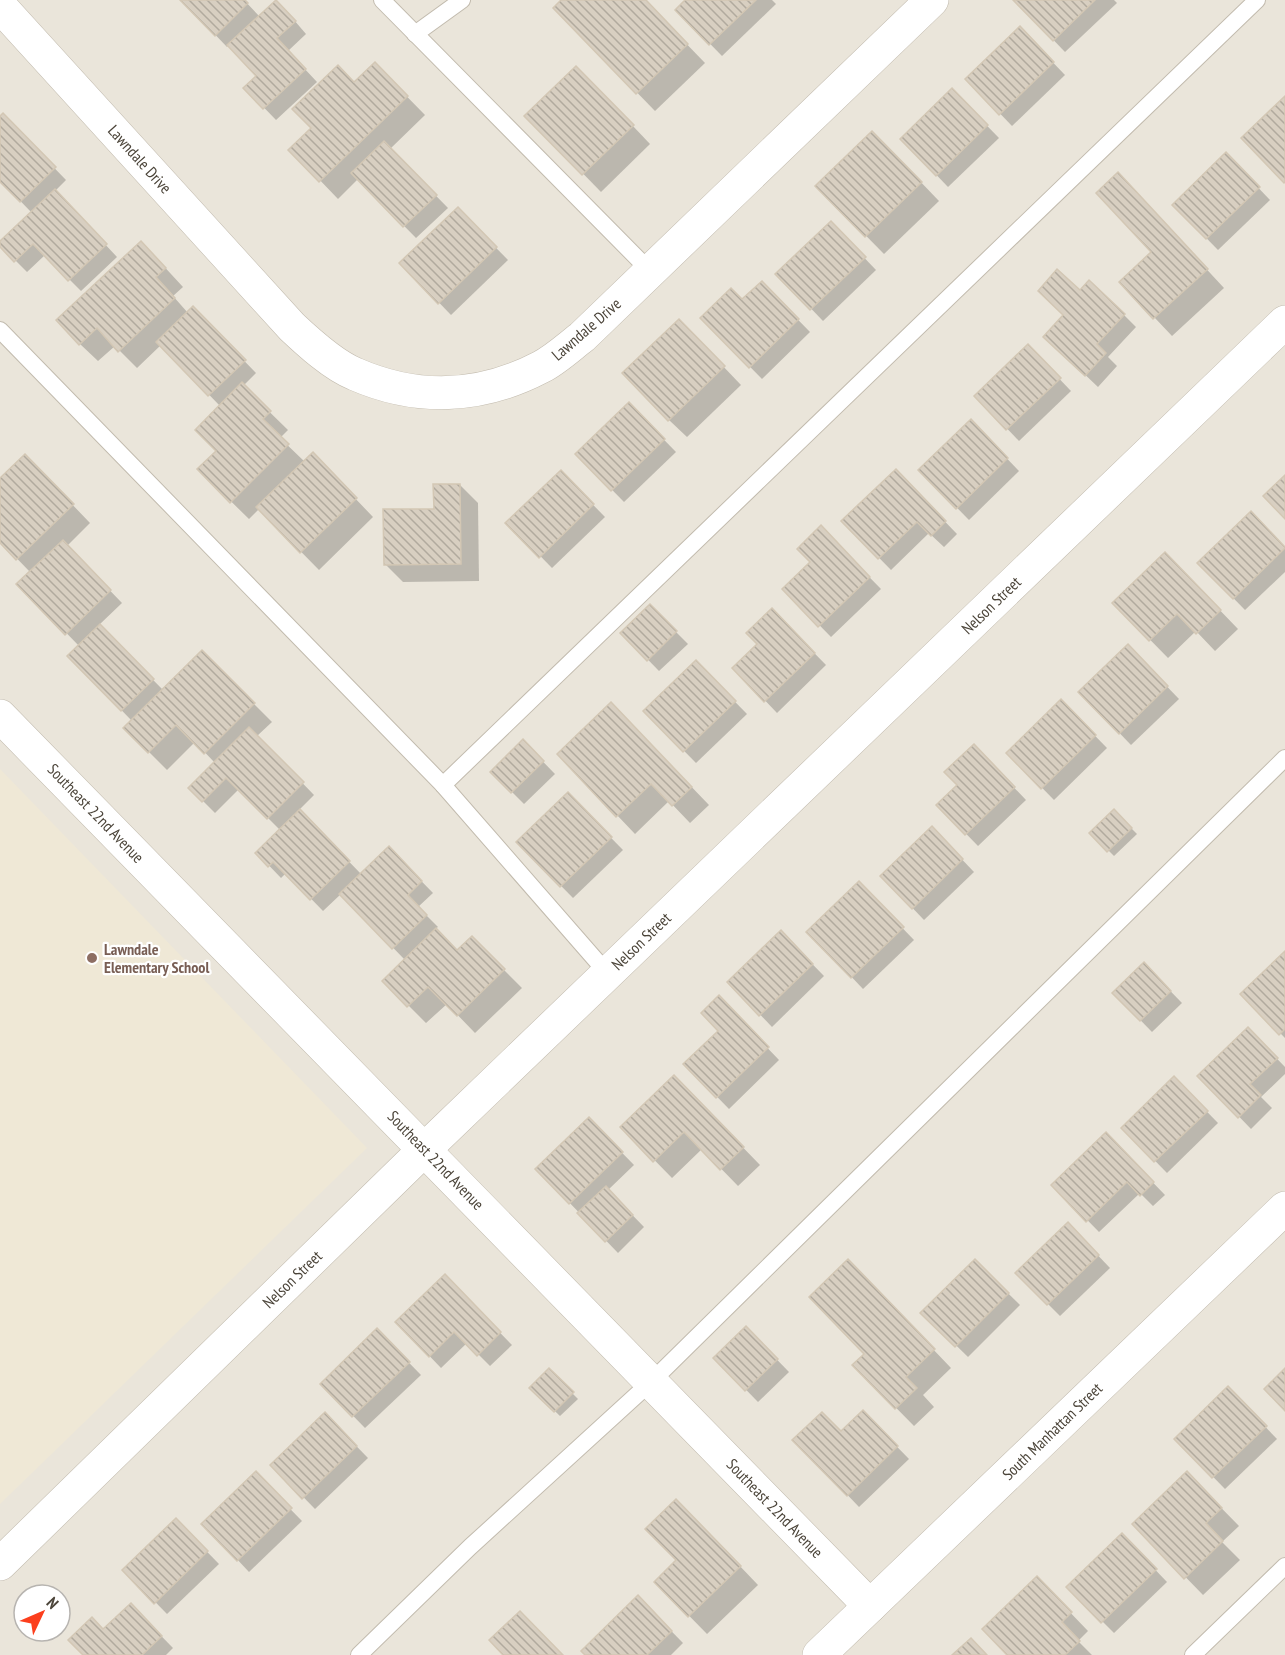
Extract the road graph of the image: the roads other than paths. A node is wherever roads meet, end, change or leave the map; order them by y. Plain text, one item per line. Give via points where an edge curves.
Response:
1 (382, 0) edge
2 (462, 0) edge
3 (932, 0) edge
4 (1257, 0) edge
5 (0, 6) edge
6 (415, 34) junction
7 (650, 272) junction
8 (1285, 322) edge
9 (0, 330) edge
10 (0, 716) edge
11 (1285, 758) edge
12 (443, 785) junction
13 (608, 974) junction
14 (425, 1149) junction
15 (1285, 1208) edge
16 (652, 1381) junction
17 (0, 1564) edge
18 (1285, 1566) edge
19 (870, 1606) junction
20 (358, 1655) edge
21 (819, 1655) edge
22 (1193, 1655) edge

1 - 6 lane
2 - 6 lane
3 - 7 street, Lawndale Drive
4 - 12 lane
5 - 7 street, Lawndale Drive via 292,327 312,347 353,373 400,389 449,394 497,386 542,367 582,337
6 - 7 lane
8 - 13 street, Nelson Street
9 - 12 lane
10 - 14 street, Southeast 22nd Avenue
11 - 16 lane
12 - 13 lane
13 - 14 street, Nelson Street
14 - 16 street, Southeast 22nd Avenue
14 - 17 street, Nelson Street
15 - 19 street, South Manhattan Street
16 - 19 street, Southeast 22nd Avenue
16 - 20 lane via 470,1546
18 - 22 lane
19 - 21 street, South Manhattan Street

